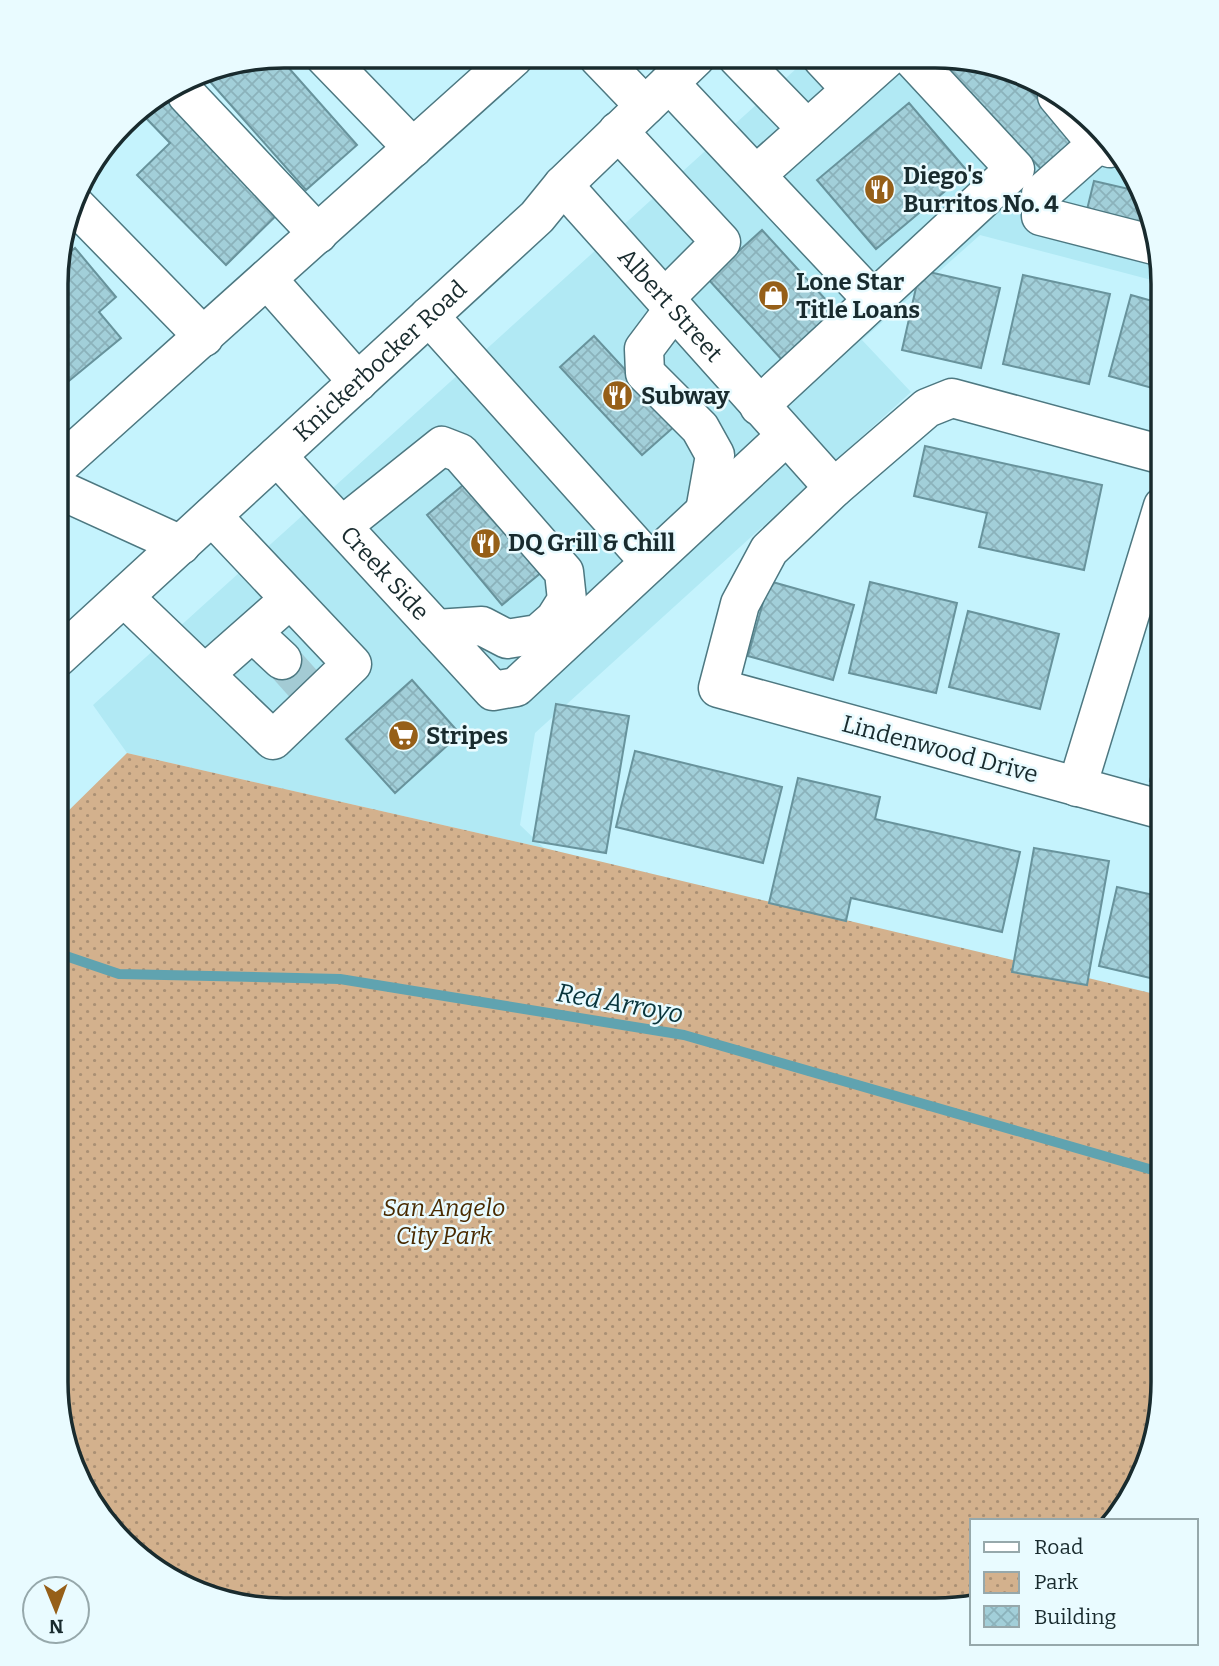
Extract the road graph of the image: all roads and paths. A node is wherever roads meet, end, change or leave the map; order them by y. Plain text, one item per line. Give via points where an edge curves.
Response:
1 (336, 68) edge
2 (502, 68) edge
3 (616, 68) edge
4 (748, 68) edge
5 (831, 68) edge
6 (875, 68) edge
7 (921, 68) edge
8 (851, 89) junction
9 (186, 92) edge
10 (657, 94) edge
11 (807, 129) junction
12 (1101, 147) edge
13 (413, 148) junction
14 (756, 175) junction
15 (563, 185) junction
16 (81, 211) edge
17 (318, 233) junction
18 (1147, 243) edge
19 (267, 279) junction
20 (874, 301) junction
21 (670, 304) junction
22 (429, 316) junction
23 (204, 337) junction
24 (358, 382) junction
25 (759, 406) junction
26 (786, 436) junction
27 (1151, 453) edge
28 (277, 456) junction
29 (68, 457) edge
30 (834, 488) junction
31 (68, 494) edge
32 (705, 511) junction
33 (212, 516) junction
34 (342, 526) junction
35 (181, 545) junction
36 (1151, 546) edge
37 (650, 562) junction
38 (124, 597) junction
39 (290, 599) junction
40 (436, 629) junction
41 (253, 633) junction
42 (68, 648) edge
43 (282, 660) tunnel mouth
44 (205, 674) junction
45 (1077, 787) junction
46 (1151, 807) edge

1 - 13 street
2 - 13 street
3 - 10 street
4 - 11 street
5 - 8 street
6 - 8 street
7 - 20 street via 1015,169
8 - 11 street
9 - 17 street
10 - 14 street
10 - 15 street, Knickerbocker Road
10 - 21 street via 721,242
11 - 14 street
12 - 18 street via 1041,194 1041,216
13 - 17 street
14 - 20 street
15 - 21 street, Albert Street
15 - 22 street, Knickerbocker Road via 537,217
16 - 23 street
17 - 19 street
19 - 23 street
19 - 24 street
20 - 25 street
21 - 25 street, Albert Street
21 - 32 street via 644,349 645,373 700,428 715,455
22 - 24 street, Knickerbocker Road
22 - 37 street
23 - 29 street
24 - 28 street, Knickerbocker Road
25 - 26 street, Albert Street
26 - 30 street, Albert Street
26 - 32 street
27 - 30 street via 952,398 927,408
28 - 33 street, Knickerbocker Road
28 - 34 street, Creek Side
30 - 45 street, Lindenwood Drive via 769,550 740,604 718,688
31 - 35 street
32 - 37 street
33 - 35 street, Knickerbocker Road
33 - 39 street
34 - 40 street, Creek Side
34 - 40 street via 442,446 460,453 564,572 567,600 538,634 507,639 482,626
35 - 38 street, Knickerbocker Road
36 - 45 street
37 - 40 street, Creek Side via 516,687 493,691
38 - 42 street, Knickerbocker Road
38 - 44 street
39 - 41 street
39 - 44 street via 352,664 313,693 273,740
41 - 43 street
41 - 44 street
45 - 46 street, Lindenwood Drive

